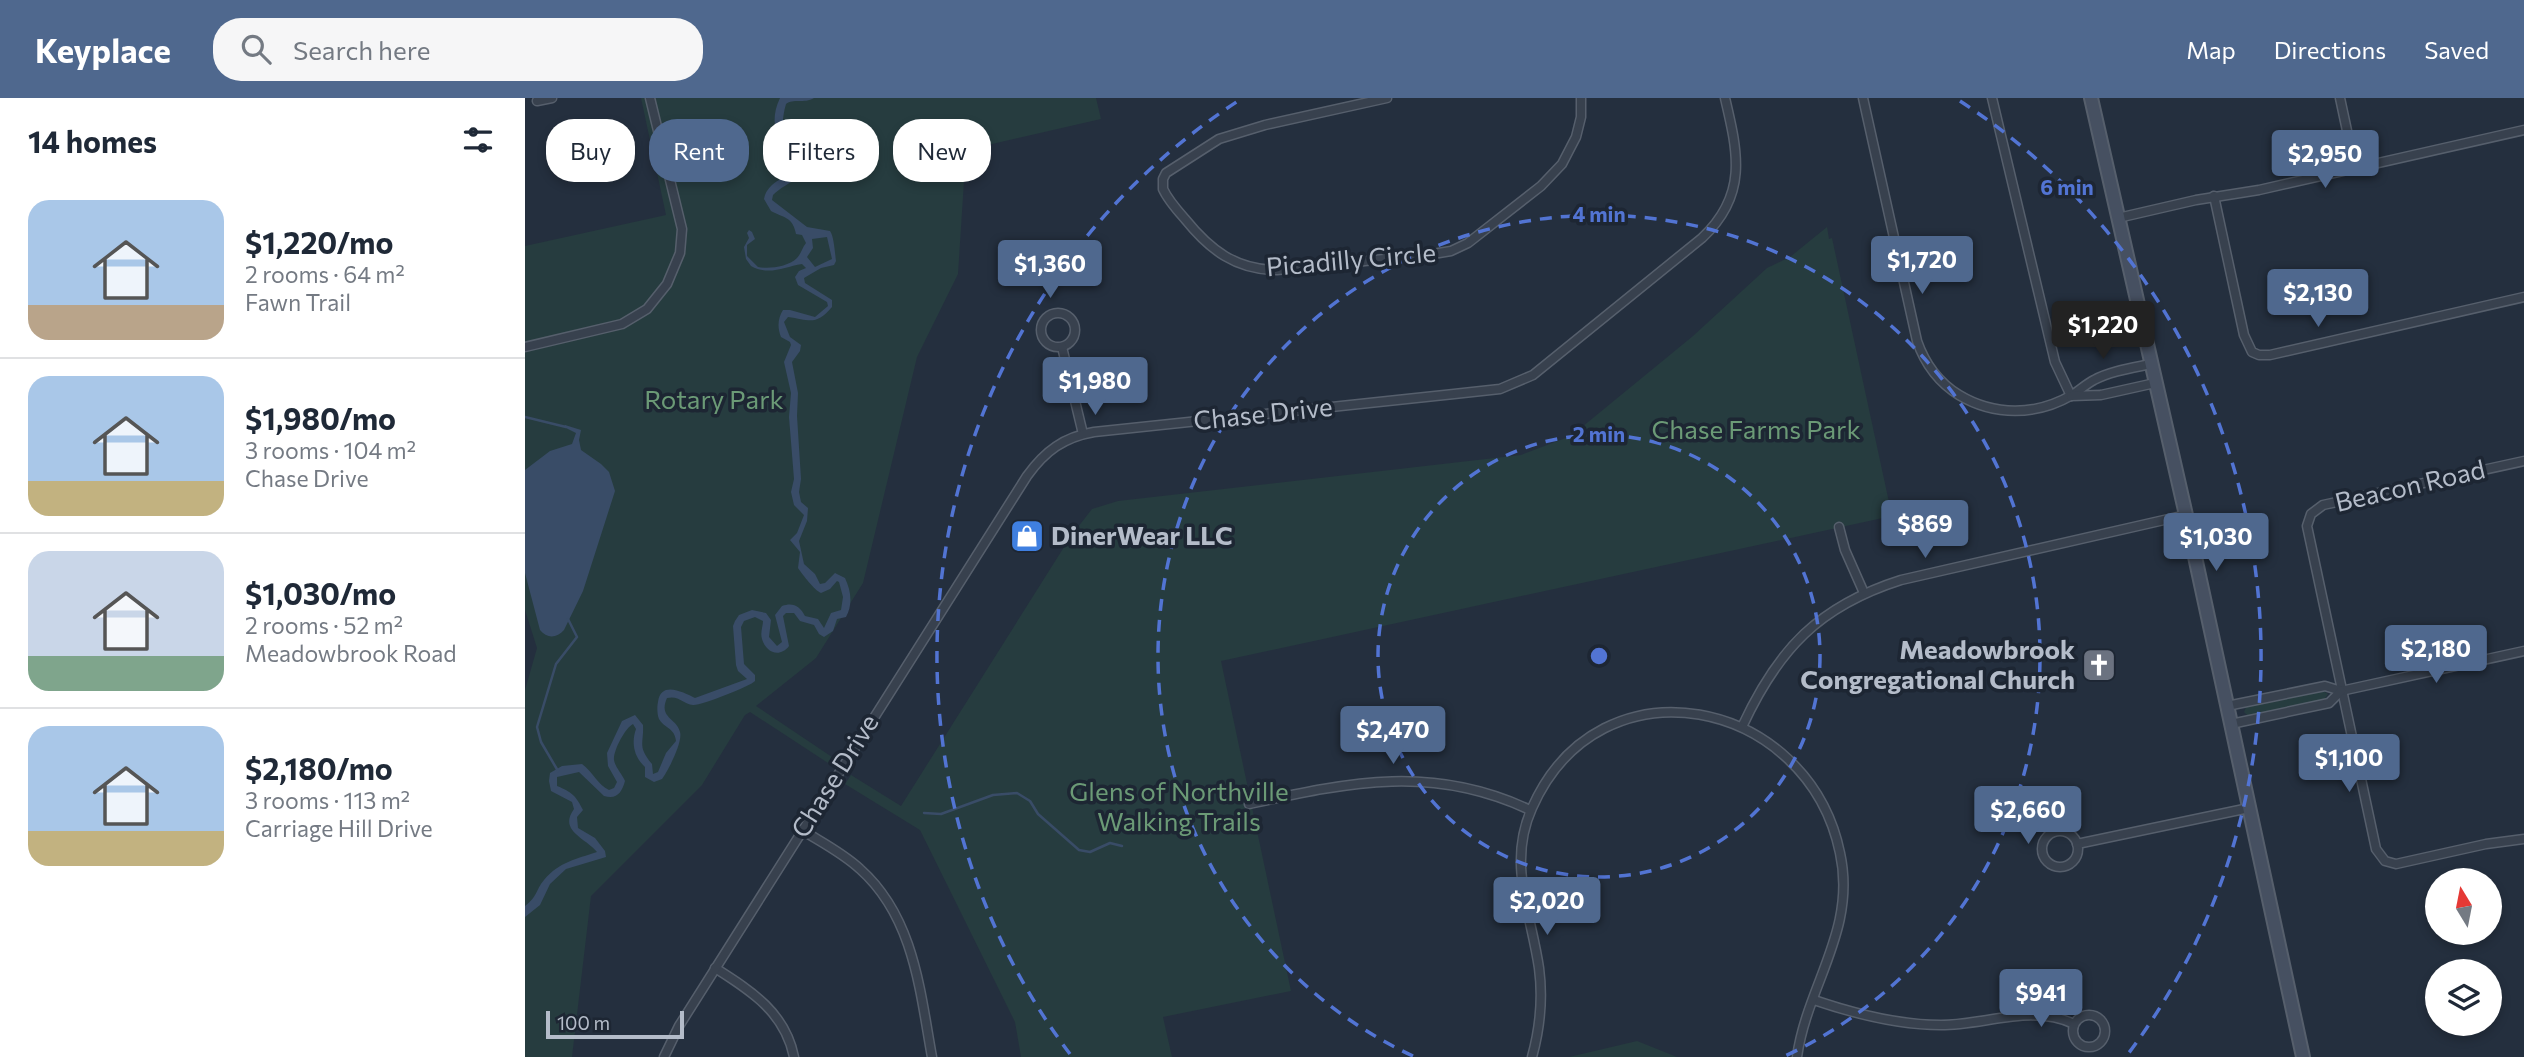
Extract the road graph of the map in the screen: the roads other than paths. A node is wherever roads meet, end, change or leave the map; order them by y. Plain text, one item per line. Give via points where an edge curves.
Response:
1 (552, 98) edge
2 (650, 98) edge
3 (1387, 98) edge
4 (1581, 98) edge
5 (1725, 98) edge
6 (1863, 98) edge
7 (1992, 98) edge
8 (2091, 98) edge
9 (2340, 98) edge
10 (537, 101) dead end
11 (2524, 130) edge
12 (2355, 168) junction
13 (2214, 196) junction
14 (2118, 218) junction
15 (2524, 297) edge
16 (525, 347) edge
17 (1062, 347) junction
18 (2151, 364) junction
19 (2155, 383) junction
20 (2071, 396) junction
21 (1083, 434) junction
22 (2524, 461) edge
23 (2186, 515) junction
24 (1839, 527) dead end
25 (1864, 593) junction
26 (2524, 651) edge
27 (2341, 691) junction
28 (2227, 706) junction
29 (2231, 724) junction
30 (1742, 727) junction
31 (1249, 804) dead end
32 (2249, 808) junction
33 (1530, 810) junction
34 (801, 830) junction
35 (2524, 839) edge
36 (2077, 845) junction
37 (715, 968) junction
38 (1814, 1000) junction
39 (2074, 1024) dead end
40 (664, 1057) edge
41 (794, 1057) edge
42 (932, 1057) edge
43 (1532, 1057) edge
44 (1797, 1057) edge
45 (2304, 1057) edge

1 - 10 street
2 - 16 street via 681,229 680,253 667,284 647,309 622,324
3 - 4 street, Picadilly Circle via 1219,139 1166,173 1163,189 1204,241 1223,257 1250,268 1277,270 1444,252 1478,237 1556,172 1576,137
5 - 21 street, Chase Drive via 1737,164 1733,189 1719,220 1547,365 1519,382 1454,394
6 - 20 street via 1917,341 1931,371 1949,389 1993,410 2032,409
7 - 20 street via 2055,362
8 - 14 street
9 - 12 street
11 - 12 street
12 - 13 street
13 - 14 street
13 - 15 street via 2244,335 2252,352 2259,355
14 - 18 street
17 - 17 street via 1074,335 1073,324 1066,316 1051,315 1043,322 1042,338 1051,346
17 - 21 street
18 - 19 street
18 - 20 street via 2094,380
19 - 20 street via 2101,395
19 - 23 street
21 - 34 street, Chase Drive via 1043,455 1027,476
22 - 27 street, Beacon Road via 2330,503 2311,514 2307,533
23 - 25 street via 1901,580
23 - 28 street
24 - 25 street
25 - 30 street via 1823,618 1784,655
26 - 27 street
27 - 28 street via 2325,686
27 - 29 street via 2329,703
27 - 35 street, Beacon Road via 2376,849 2385,861 2396,864
28 - 29 street
29 - 32 street
30 - 33 street via 1683,713 1616,723 1592,736 1565,760
30 - 38 street via 1779,750 1804,776 1825,807 1840,851 1842,913
31 - 33 street via 1334,787 1405,780 1459,786
32 - 36 street
32 - 45 street
33 - 43 street via 1519,868 1541,992
34 - 37 street, Chase Drive
34 - 42 street via 861,869 892,907 913,956
36 - 36 street via 2071,835 2060,831 2045,839 2042,850 2047,861 2063,866 2073,861
37 - 40 street, Chase Drive
37 - 41 street via 767,1005 782,1025
38 - 39 street via 1865,1016 1934,1025 2042,1015
38 - 44 street

